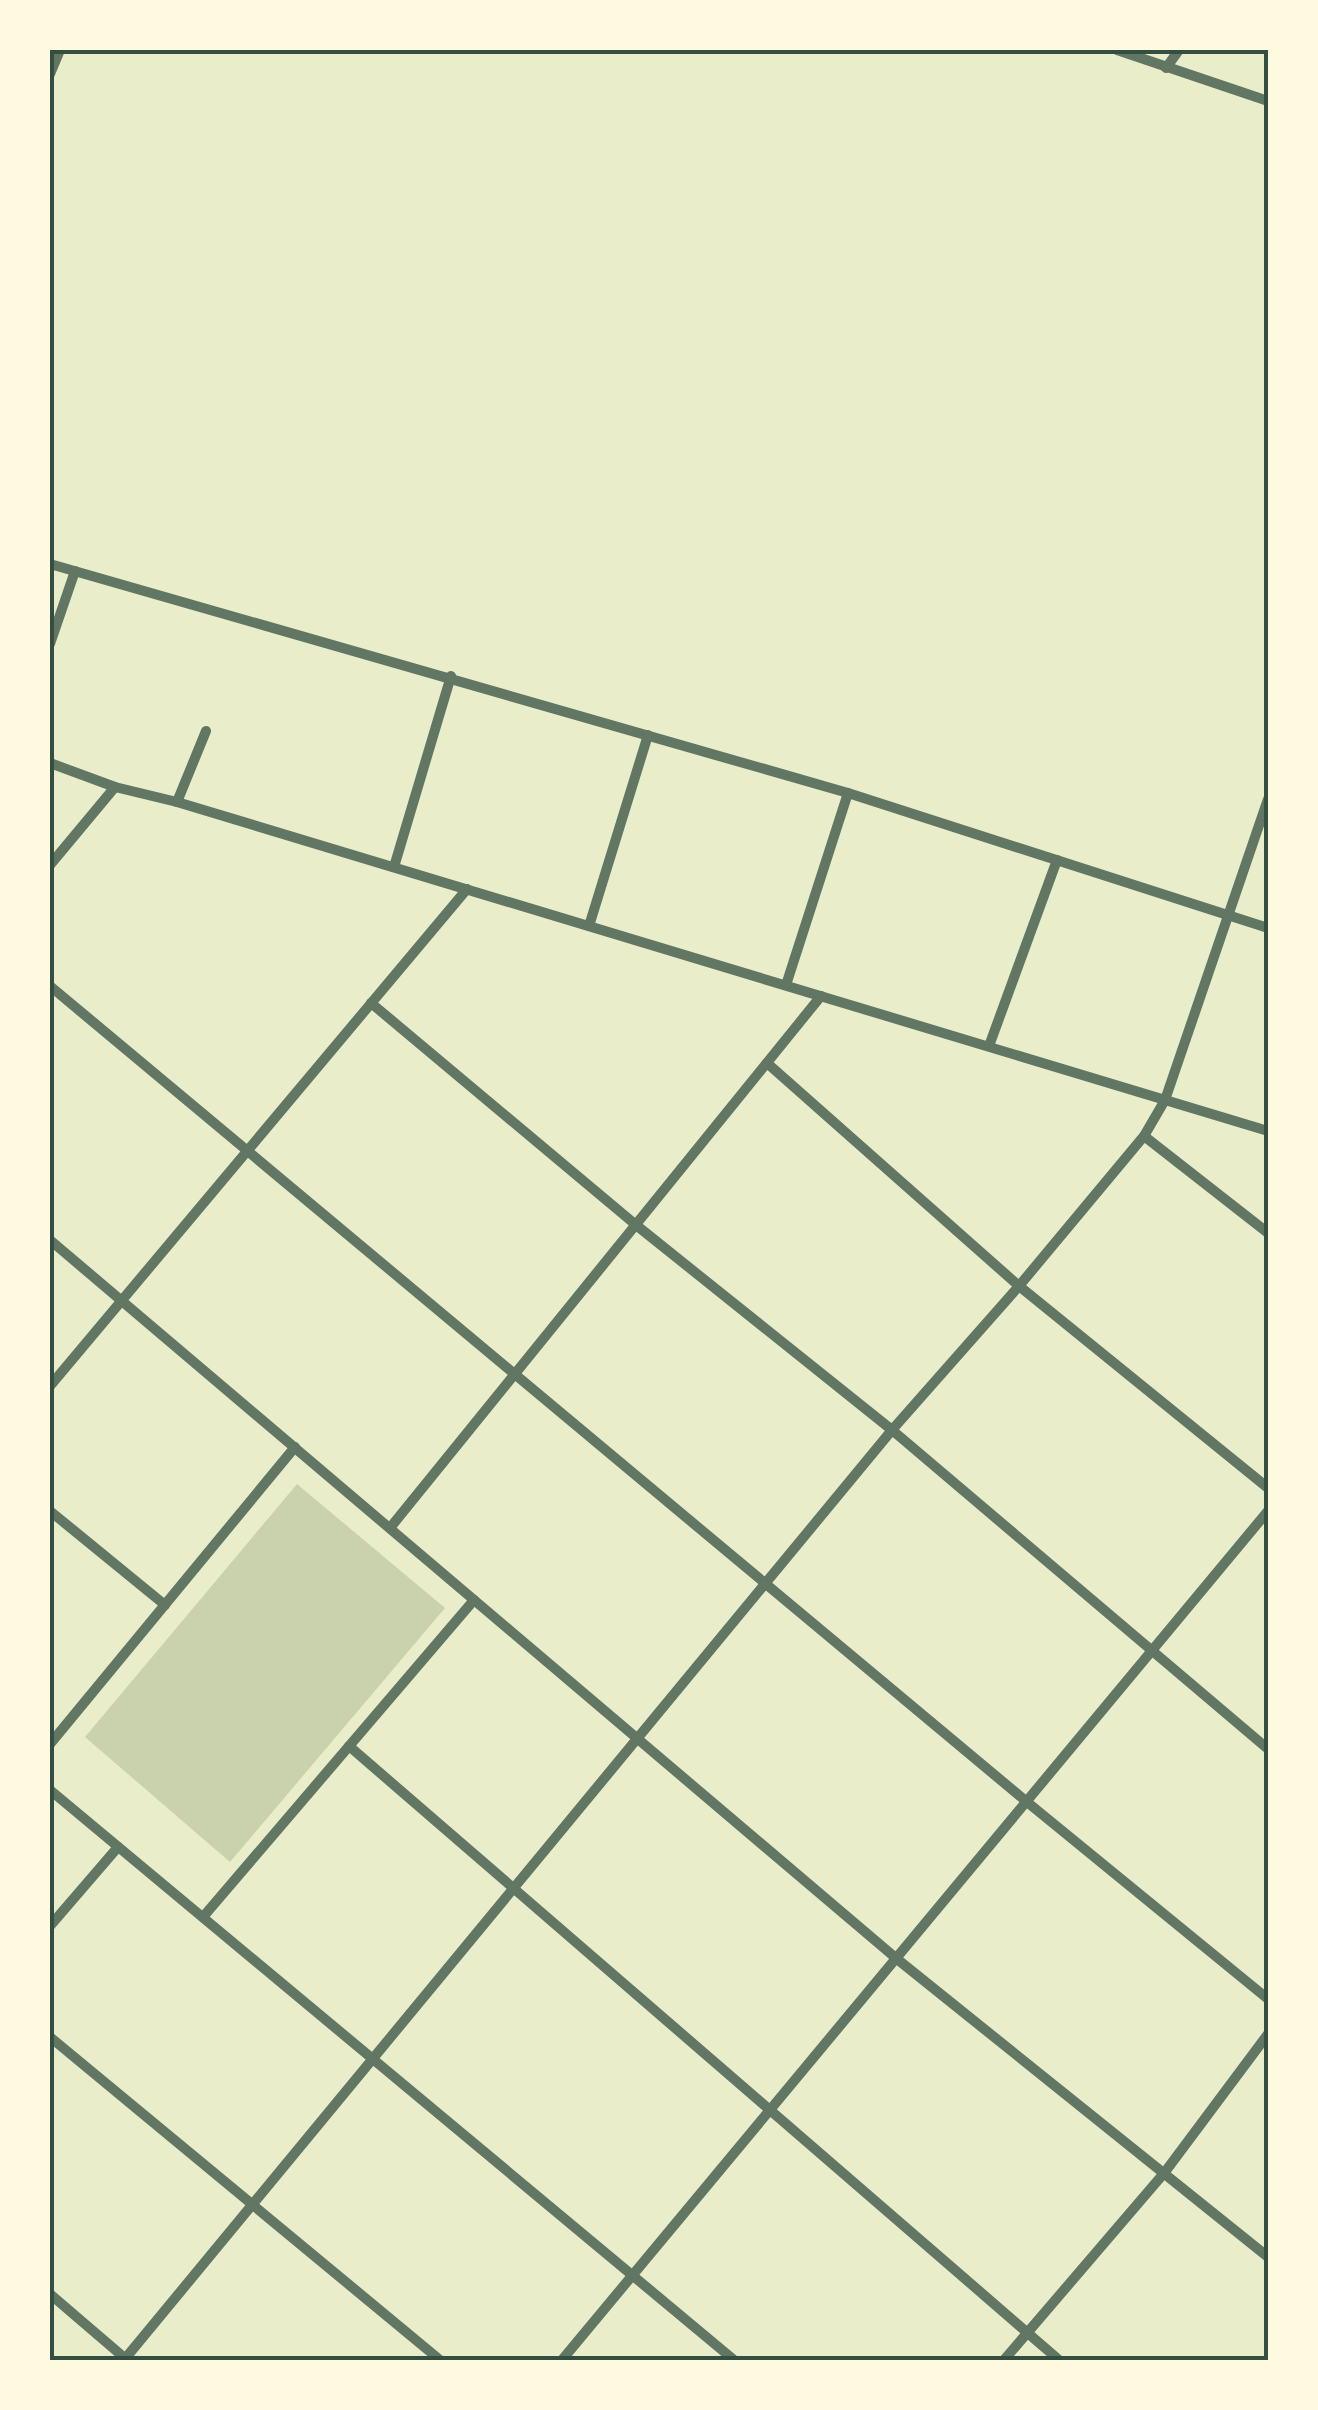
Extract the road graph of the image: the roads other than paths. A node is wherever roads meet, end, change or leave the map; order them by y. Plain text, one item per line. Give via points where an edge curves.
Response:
1 (60, 50) edge
2 (1117, 50) edge
3 (1179, 50) edge
4 (1166, 68) junction
5 (50, 74) edge
6 (1268, 101) edge
7 (50, 564) edge
8 (75, 571) junction
9 (50, 644) edge
10 (451, 676) junction
11 (206, 731) dead end
12 (648, 734) junction
13 (50, 763) edge
14 (115, 787) junction
15 (848, 792) junction
16 (1268, 799) edge
17 (178, 802) junction
18 (1057, 860) junction
19 (50, 865) edge
20 (394, 867) junction
21 (467, 889) junction
22 (1228, 915) junction
23 (589, 926) junction
24 (1268, 928) edge
25 (786, 985) junction
26 (50, 986) edge
27 (821, 996) junction
28 (372, 1003) junction
29 (989, 1046) junction
30 (767, 1063) junction
31 (1165, 1100) junction
32 (1268, 1130) edge
33 (1144, 1136) junction
34 (248, 1150) junction
35 (636, 1225) junction
36 (1268, 1233) edge
37 (50, 1240) edge
38 (1019, 1286) junction
39 (122, 1300) junction
40 (516, 1372) junction
41 (50, 1386) edge
42 (892, 1430) junction
43 (295, 1447) junction
44 (1268, 1488) edge
45 (50, 1511) edge
46 (1268, 1511) edge
47 (390, 1528) junction
48 (765, 1584) junction
49 (474, 1600) junction
50 (165, 1605) junction
51 (1152, 1652) junction
52 (638, 1738) junction
53 (50, 1744) edge
54 (349, 1746) junction
55 (1268, 1749) edge
56 (50, 1790) edge
57 (1026, 1802) junction
58 (118, 1847) junction
59 (513, 1889) junction
60 (203, 1917) junction
61 (50, 1926) edge
62 (897, 1959) junction
63 (1268, 1999) edge
64 (1268, 2034) edge
65 (50, 2038) edge
66 (373, 2059) junction
67 (769, 2112) junction
68 (1164, 2172) junction
69 (253, 2203) junction
70 (1268, 2257) edge
71 (633, 2276) junction
72 (50, 2294) edge
73 (1030, 2333) junction
74 (125, 2360) edge
75 (440, 2360) edge
76 (562, 2360) edge
77 (734, 2360) edge
78 (1004, 2360) edge
79 (1060, 2360) edge

1 - 5 street
2 - 4 street
3 - 4 street
4 - 6 street
7 - 8 street
8 - 9 street
8 - 10 street
10 - 12 street
10 - 20 street
11 - 17 street
12 - 15 street
12 - 23 street
13 - 14 street
14 - 17 street
14 - 19 street
15 - 18 street
15 - 25 street
16 - 22 street
17 - 20 street
18 - 22 street
18 - 29 street
20 - 21 street
21 - 23 street
21 - 28 street
22 - 24 street
22 - 31 street
23 - 25 street
25 - 27 street
26 - 34 street
27 - 29 street
27 - 30 street
28 - 34 street
28 - 35 street
29 - 31 street
30 - 35 street
30 - 38 street
31 - 32 street
31 - 33 street
33 - 36 street
33 - 38 street
34 - 39 street
34 - 40 street
35 - 40 street
35 - 42 street
37 - 39 street
38 - 42 street
38 - 44 street
39 - 41 street
39 - 43 street
40 - 47 street
40 - 48 street
42 - 48 street
42 - 51 street
43 - 47 street
43 - 50 street
45 - 50 street
46 - 51 street
47 - 49 street
48 - 52 street
48 - 57 street
49 - 52 street
49 - 54 street
50 - 53 street
51 - 55 street
51 - 57 street
52 - 59 street
52 - 62 street
54 - 59 street
54 - 60 street
56 - 58 street
57 - 62 street
57 - 63 street
58 - 60 street
58 - 61 street
59 - 66 street
59 - 67 street
60 - 66 street
62 - 67 street
62 - 68 street
64 - 68 street
65 - 69 street
66 - 69 street
66 - 71 street
67 - 71 street
67 - 73 street
68 - 70 street
68 - 73 street
69 - 74 street
69 - 75 street
71 - 76 street
71 - 77 street
72 - 74 street
73 - 78 street
73 - 79 street

